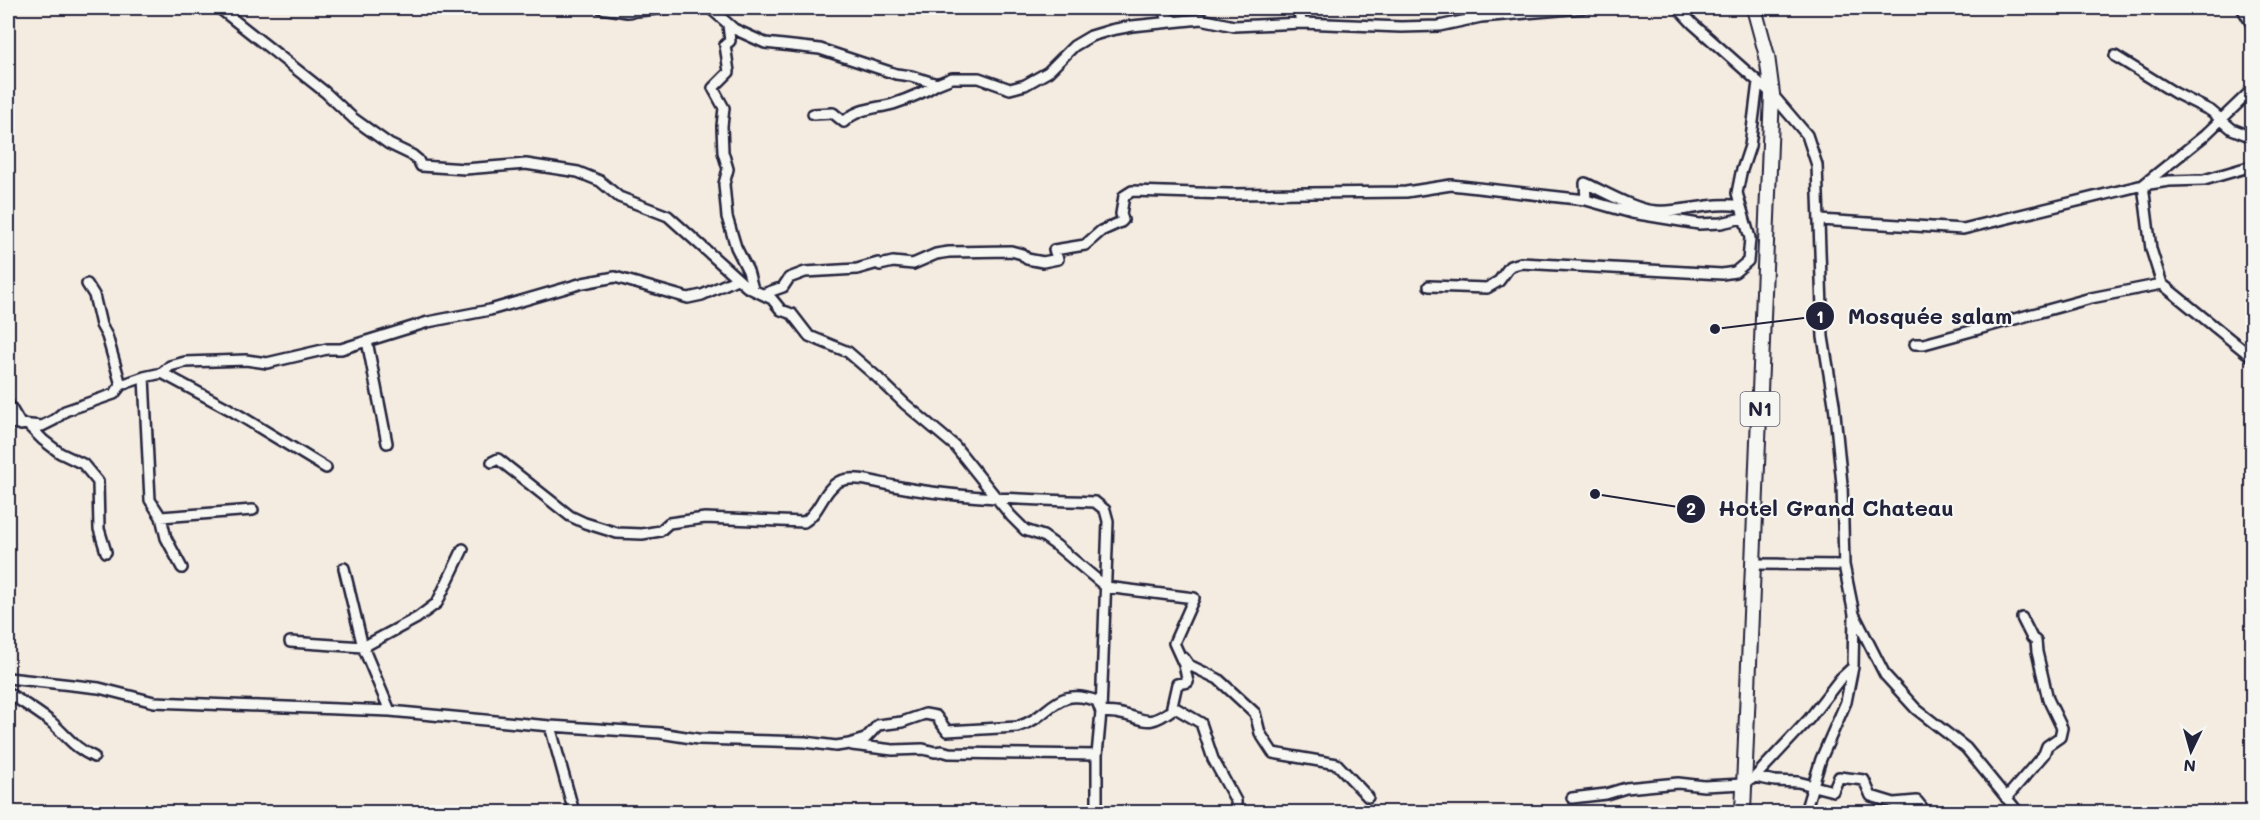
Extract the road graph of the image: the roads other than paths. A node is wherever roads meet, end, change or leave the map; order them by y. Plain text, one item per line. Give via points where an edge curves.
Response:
1 (220, 8) edge
2 (225, 8) edge
3 (601, 8) edge
4 (668, 8) edge
5 (710, 8) edge
6 (1162, 8) edge
7 (1297, 8) edge
8 (1583, 8) edge
9 (1678, 8) edge
10 (1754, 8) edge
11 (2242, 8) edge
12 (1174, 21) junction
13 (1302, 23) junction
14 (728, 25) junction
15 (2253, 26) edge
16 (2115, 56) dead end
17 (1758, 82) junction
18 (937, 84) junction
19 (2253, 90) edge
20 (1772, 94) junction
21 (813, 114) dead end
22 (2222, 120) junction
23 (2253, 137) edge
24 (2252, 165) edge
25 (2143, 185) junction
26 (1586, 200) junction
27 (1740, 206) junction
28 (1743, 218) junction
29 (1820, 220) junction
30 (737, 279) junction
31 (87, 284) dead end
32 (2162, 284) junction
33 (1429, 286) dead end
34 (753, 289) junction
35 (763, 294) junction
36 (367, 341) junction
37 (1915, 344) dead end
38 (2253, 357) edge
39 (162, 373) junction
40 (144, 376) junction
41 (121, 385) junction
42 (8, 403) edge
43 (8, 423) edge
44 (25, 425) junction
45 (387, 443) dead end
46 (492, 462) dead end
47 (326, 468) dead end
48 (996, 497) junction
49 (253, 510) dead end
50 (161, 517) junction
51 (463, 549) dead end
52 (106, 552) dead end
53 (1754, 564) junction
54 (1844, 565) junction
55 (182, 568) dead end
56 (344, 568) dead end
57 (1106, 587) junction
58 (1854, 614) junction
59 (2022, 618) dead end
60 (290, 642) dead end
61 (363, 647) junction
62 (1177, 649) junction
63 (1853, 668) junction
64 (8, 678) edge
65 (8, 693) edge
66 (1172, 706) junction
67 (390, 711) junction
68 (1101, 712) junction
69 (550, 726) junction
70 (849, 744) junction
71 (1097, 755) junction
72 (94, 757) dead end
73 (1750, 781) junction
74 (1813, 787) junction
75 (1368, 797) dead end
76 (1572, 798) dead end
77 (2006, 798) junction
78 (574, 813) edge
79 (1097, 813) edge
80 (1236, 813) edge
81 (1743, 813) edge
82 (1805, 813) edge
83 (1935, 813) edge
84 (2018, 813) edge

1 - 2 street
1 - 30 street via 354,119 412,155 421,166 465,169 526,164 578,172 600,181 619,197 668,216
3 - 4 street via 627,12
5 - 14 street
6 - 12 street
7 - 13 street
8 - 13 street via 1481,17 1439,26
9 - 17 street
10 - 20 highway, N1
11 - 15 street
12 - 13 street via 1201,19 1234,26
12 - 18 street via 1091,36 1074,46 1048,72 1010,89 979,78 952,78
14 - 18 street via 765,43 819,49
14 - 34 street via 730,41 725,45 729,72 713,88 724,108 727,217
16 - 22 street
17 - 20 street
17 - 27 street via 1750,146 1737,194
18 - 21 street via 890,105 852,114 844,122 833,113
19 - 22 street
20 - 29 street via 1807,135 1817,165
20 - 53 highway, N1
22 - 23 street via 2232,129
22 - 25 street
24 - 25 street via 2204,180
25 - 29 street via 1963,229
25 - 32 street via 2151,249
26 - 27 street via 1585,183 1653,211 1724,203
26 - 28 street via 1632,213 1699,224
26 - 35 street via 1451,185 1406,192 1132,191 1124,196 1123,220 1085,245 1054,250 1058,259 1043,262 1011,251 949,252 913,264 878,263 857,269 805,272 789,278 783,287
27 - 28 street
28 - 33 street via 1750,238 1748,261 1735,272 1521,263 1510,266 1487,288
29 - 54 street via 1823,337 1842,484
30 - 34 street
30 - 36 street via 688,298 615,277 428,322
31 - 41 street via 94,295
32 - 37 street via 2091,298
32 - 38 street
34 - 35 street
35 - 48 street via 792,314 809,336 848,352 878,378 955,446
36 - 39 street via 267,363 185,362
36 - 45 street
39 - 40 street
39 - 47 street
40 - 41 street
40 - 50 street via 150,500
41 - 44 street via 114,394 65,411 42,426
42 - 44 street
43 - 44 street
44 - 52 street via 60,453 83,464 98,482 99,529
46 - 48 street via 498,459 570,516 617,533 631,534 660,531 669,523 705,518 804,522 833,486 858,479 913,490
48 - 57 street via 1025,530 1057,546
48 - 57 street via 1095,502 1105,510
49 - 50 street
50 - 55 street via 166,538
51 - 61 street via 436,603 417,618
53 - 54 street
53 - 73 highway, N1
54 - 58 street
56 - 61 street
57 - 62 street via 1194,598 1174,643
57 - 68 street
58 - 63 street
58 - 77 street via 1892,684 1916,709 1966,748
59 - 77 street via 2036,641 2048,699 2062,728 2060,737 2047,746
60 - 61 street
61 - 67 street
62 - 66 street via 1188,682 1177,684
62 - 75 street via 1189,665 1218,680 1255,713 1260,733 1273,753 1337,764
63 - 73 street
63 - 74 street via 1846,702
64 - 67 street via 99,688 154,702
65 - 72 street via 48,720 78,750
66 - 68 street via 1166,714 1146,722 1116,712
66 - 80 street via 1201,723 1213,759 1236,801
67 - 69 street
68 - 70 street via 1097,701 1072,696 1027,724 965,731 947,731 936,716 925,714 878,725 865,739
68 - 71 street
69 - 70 street via 698,739
69 - 78 street
70 - 71 street via 949,753
71 - 79 street
73 - 74 street via 1797,782
73 - 76 street via 1704,786 1678,783
73 - 81 highway, N1
74 - 82 street
74 - 83 street via 1833,791 1839,777 1864,780 1871,796 1894,803 1917,801 1925,811
77 - 84 street

